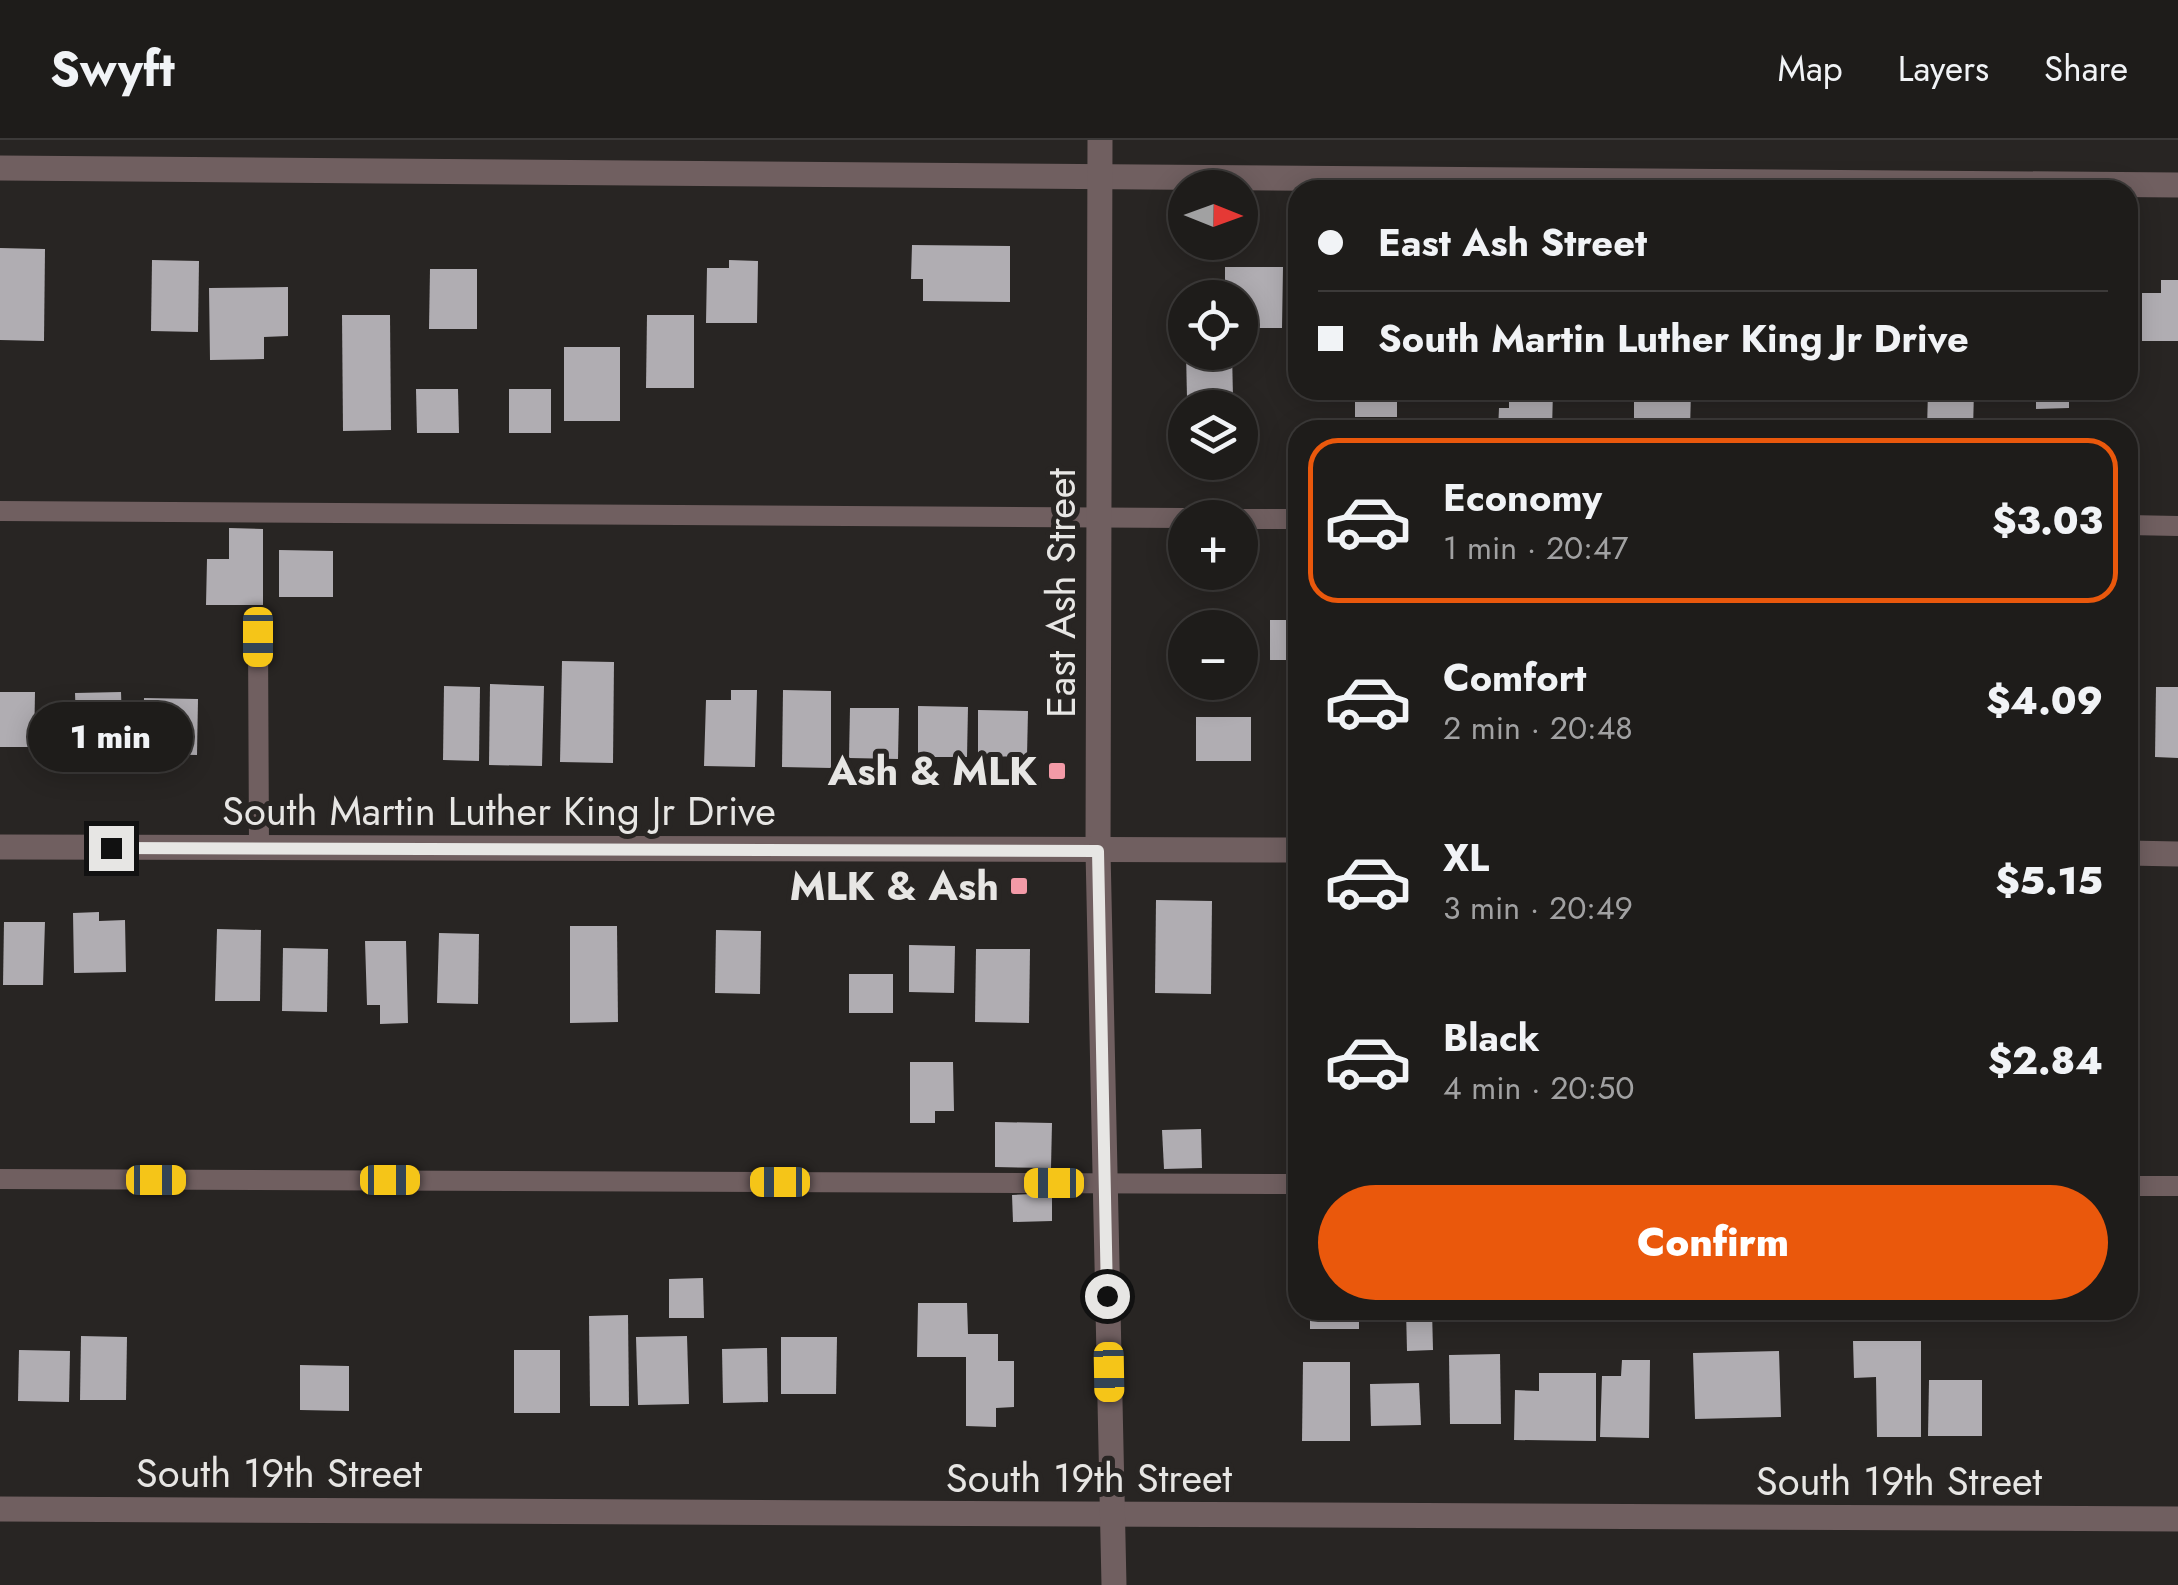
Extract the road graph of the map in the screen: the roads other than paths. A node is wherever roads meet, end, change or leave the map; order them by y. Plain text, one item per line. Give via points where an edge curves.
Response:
1 (1100, 140) edge
2 (0, 168) edge
3 (1100, 176) junction
4 (1579, 180) edge
5 (2138, 185) edge
6 (2178, 185) edge
7 (0, 512) edge
8 (1098, 518) junction
9 (1168, 518) edge
10 (1258, 518) edge
11 (1288, 519) edge
12 (2138, 526) edge
13 (2178, 526) edge
14 (258, 637) dead end
15 (0, 847) edge
16 (259, 848) junction
17 (1288, 850) edge
18 (1098, 851) junction
19 (2138, 854) edge
20 (2178, 854) edge
21 (0, 1179) edge
22 (1105, 1184) junction
23 (1288, 1184) edge
24 (2138, 1186) edge
25 (2178, 1186) edge
26 (0, 1509) edge
27 (1112, 1516) junction
28 (2178, 1519) edge
29 (1114, 1585) edge

1 - 3 street, East Ash Street
2 - 3 street
3 - 4 street
3 - 8 street, East Ash Street
5 - 6 street
7 - 8 lane
8 - 9 lane
8 - 18 street, East Ash Street
10 - 11 lane
12 - 13 lane
14 - 16 lane
15 - 16 street, South Martin Luther King Jr Drive
16 - 18 street, South Martin Luther King Jr Drive
17 - 18 street, South Martin Luther King Jr Drive
18 - 22 street, East Ash Street
19 - 20 street
21 - 22 lane
22 - 23 lane
22 - 27 street, East Ash Street
24 - 25 lane
26 - 27 street, South 19th Street
27 - 28 street, South 19th Street
27 - 29 street, East Ash Street

